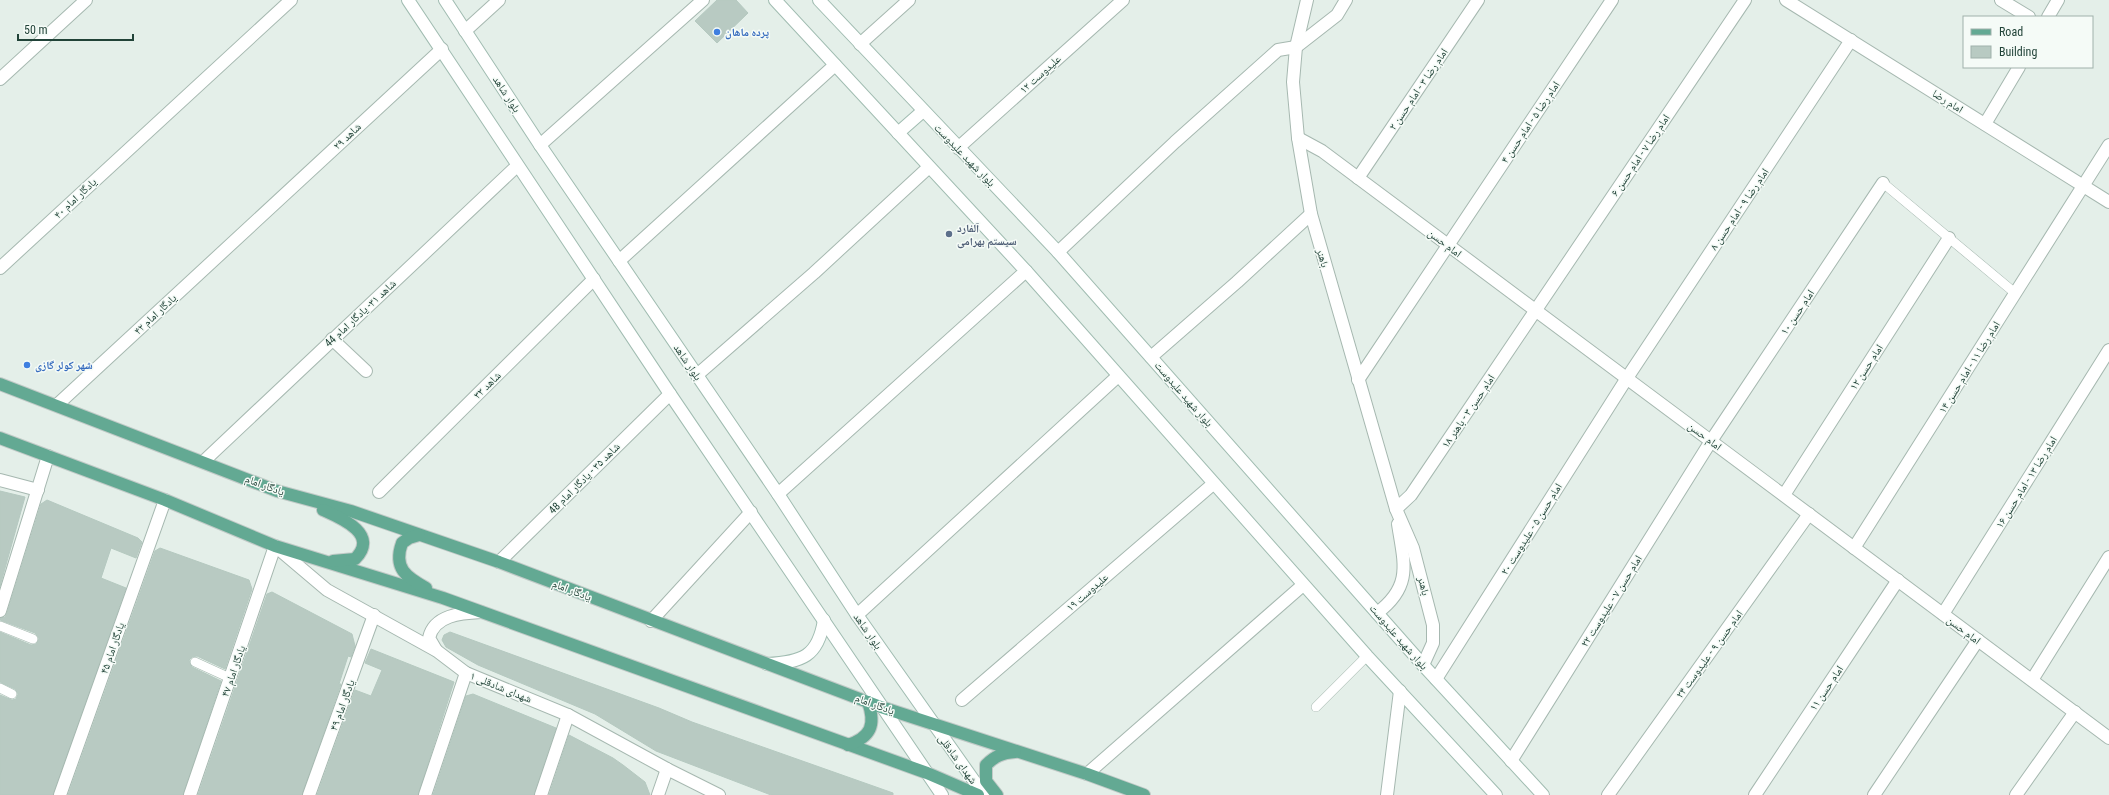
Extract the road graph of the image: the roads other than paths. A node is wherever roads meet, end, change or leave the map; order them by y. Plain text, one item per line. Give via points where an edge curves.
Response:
1 (86, 0) edge
2 (292, 0) edge
3 (408, 0) edge
4 (445, 0) edge
5 (499, 0) edge
6 (703, 0) edge
7 (775, 0) edge
8 (819, 0) edge
9 (909, 0) edge
10 (1123, 0) edge
11 (1306, 0) edge
12 (1346, 0) edge
13 (1478, 0) edge
14 (1612, 0) edge
15 (1745, 0) edge
16 (1786, 0) edge
17 (2001, 0) edge
18 (2058, 0) edge
19 (2027, 16) edge
20 (2049, 16) edge
21 (465, 31) junction
22 (1851, 40) junction
23 (860, 44) junction
24 (1296, 47) junction
25 (442, 49) junction
26 (835, 65) junction
27 (2018, 68) edge
28 (0, 79) edge
29 (923, 111) junction
30 (1985, 124) junction
31 (898, 133) junction
32 (1298, 138) junction
33 (540, 145) junction
34 (2109, 145) edge
35 (958, 148) junction
36 (517, 166) junction
37 (929, 167) junction
38 (1358, 178) junction
39 (1882, 183) joint
40 (2083, 186) junction
41 (2109, 202) edge
42 (1311, 214) junction
43 (253, 222) joint
44 (1949, 238) junction
45 (1447, 244) junction
46 (1058, 252) junction
47 (619, 261) junction
48 (0, 268) edge
49 (1026, 271) junction
50 (594, 279) junction
51 (2015, 293) junction
52 (1536, 310) junction
53 (332, 339) junction
54 (2109, 350) edge
55 (1151, 357) junction
56 (366, 371) dead end
57 (697, 375) junction
58 (1118, 376) junction
59 (1627, 378) junction
60 (1358, 380) junction
61 (0, 384) edge
62 (670, 394) junction
63 (57, 405) junction
64 (0, 438) edge
65 (1711, 441) junction
66 (48, 456) junction
67 (204, 461) junction
68 (0, 480) edge
69 (1213, 484) junction
70 (38, 490) junction
71 (277, 491) junction
72 (379, 492) dead end
73 (778, 494) junction
74 (1784, 495) junction
75 (165, 500) junction
76 (1396, 509) junction
77 (751, 512) junction
78 (1809, 514) junction
79 (418, 535) junction
80 (275, 546) junction
81 (1854, 548) junction
82 (2109, 557) edge
83 (320, 560) junction
84 (499, 562) junction
85 (1898, 580) junction
86 (1303, 585) junction
87 (443, 598) junction
88 (1, 603) edge
89 (481, 612) junction
90 (1377, 613) junction
91 (1943, 614) junction
92 (374, 615) junction
93 (857, 615) junction
94 (824, 620) junction
95 (651, 621) junction
96 (0, 626) edge
97 (33, 639) dead end
98 (1978, 640) junction
99 (436, 651) junction
100 (1367, 656) junction
101 (195, 662) dead end
102 (767, 664) junction
103 (1423, 665) junction
104 (466, 673) junction
105 (230, 678) junction
106 (1436, 679) junction
107 (2032, 680) junction
108 (0, 688) edge
109 (1400, 691) junction
110 (12, 694) dead end
111 (962, 700) dead end
112 (868, 702) junction
113 (882, 707) junction
114 (1316, 707) dead end
115 (2075, 712) junction
116 (568, 715) junction
117 (932, 724) junction
118 (2109, 738) edge
119 (848, 745) junction
120 (1018, 752) junction
121 (1511, 761) junction
122 (667, 769) junction
123 (927, 773) junction
124 (1086, 774) junction
125 (60, 795) edge
126 (190, 795) edge
127 (309, 795) edge
128 (424, 795) edge
129 (541, 795) edge
130 (658, 795) edge
131 (719, 795) edge
132 (942, 795) edge
133 (978, 795) edge
134 (984, 795) edge
135 (997, 795) edge
136 (1144, 795) edge
137 (1387, 795) edge
138 (1496, 795) edge
139 (1543, 795) edge
140 (1608, 795) edge
141 (1755, 795) edge
142 (1874, 795) edge
143 (2016, 795) edge

1 - 28 street
2 - 48 street, یادگار امام ۴۰
3 - 25 street
4 - 21 street, بلوار شاهد
5 - 21 street
6 - 33 street
7 - 26 street
8 - 23 street, بلوار شهید علیدوست
9 - 23 street
10 - 35 street, علیدوست ۱۲
11 - 24 street, باهنر
12 - 24 street via 1337,15
13 - 38 street, امام رضا ۳ - امام حسن ۲
14 - 45 street, امام رضا ۵ - امام حسن ۴
15 - 52 street, امام رضا ۷ - امام حسن ۶
16 - 22 street, امام رضا
17 - 19 street
18 - 20 street
21 - 33 street, بلوار شاهد
22 - 30 street, امام رضا
22 - 59 street, امام رضا ۹ - امام حسن ۸
23 - 29 street, بلوار شهید علیدوست
24 - 32 street, باهنر via 1293,82
24 - 46 street via 1278,50 1174,142
25 - 36 street
25 - 43 street, شاهد ۲۹
26 - 31 street
26 - 47 street
27 - 30 street
29 - 31 street
29 - 35 street, بلوار شهید علیدوست
30 - 40 street, امام رضا
31 - 37 street
32 - 38 street, امام حسن via 1322,151
32 - 42 street, باهنر
33 - 47 street, بلوار شاهد
34 - 40 street, امام رضا ۱۱ - امام حسن ۱۴
35 - 46 street, بلوار شهید علیدوست
36 - 50 street
36 - 53 street, شاهد ۳۱- یادگار امام 44
37 - 49 street
37 - 57 street via 814,273
38 - 45 street, امام حسن
39 - 44 lane
39 - 65 street, امام حسن ۱۰
40 - 41 street, امام رضا
40 - 51 street, امام رضا ۱۱ - امام حسن ۱۴
42 - 55 street
42 - 60 street, باهنر
43 - 63 street, یادگار امام ۴۲
44 - 51 lane
44 - 74 street, امام حسن ۱۲
45 - 52 street, امام حسن
45 - 60 street, امام رضا ۵ - امام حسن ۴
46 - 55 street, بلوار شهید علیدوست
47 - 57 street, بلوار شاهد
49 - 58 street
49 - 73 street
50 - 62 street
50 - 72 street, شاهد ۳۳
51 - 81 street, امام رضا ۱۱ - امام حسن ۱۴
52 - 59 street, امام حسن
52 - 76 street, امام حسن ۳ - باهنر ۱۸ via 1411,495
53 - 56 street
53 - 67 street, شاهد ۳۱- یادگار امام 44
54 - 91 street, امام رضا ۱۳ - امام حسن ۱۶
55 - 90 street, بلوار شهید علیدوست
57 - 73 street, بلوار شاهد
58 - 69 street
58 - 93 street
59 - 65 street, امام حسن
59 - 106 street, امام حسن ۵ - علیدوست ۲۰
60 - 76 street, باهنر
61 - 63 main road, یادگار امام
62 - 77 street
62 - 84 street, شاهد ۳۵ - یادگار امام 48
63 - 67 main road, یادگار امام
64 - 66 main road
65 - 74 street, امام حسن
65 - 121 street, امام حسن ۷ - علیدوست ۲۲
66 - 70 street
66 - 75 main road
67 - 71 main road, یادگار امام
68 - 70 street
69 - 86 street
69 - 111 street, علیدوست ۱۹
70 - 88 street
71 - 79 main road, یادگار امام via 351,511
71 - 83 main road via 333,514 357,529 362,544 360,554 355,559
73 - 93 street, بلوار شاهد
74 - 78 street, امام حسن
75 - 80 main road
75 - 125 street, یادگار امام ۴۵
76 - 90 street, باهنر via 1403,577 1400,590
76 - 103 street, باهنر via 1415,555 1433,625 1433,643
77 - 94 street
77 - 95 street
78 - 81 street, امام حسن
78 - 140 street, امام حسن ۹ - علیدوست ۲۴
79 - 84 main road, یادگار امام
79 - 87 main road via 402,543 399,560 401,568 406,576
80 - 83 main road
80 - 92 street, شهدای شادقلی ۱ via 327,590
80 - 105 street, یادگار امام ۴۷
81 - 85 street, امام حسن
82 - 107 street
83 - 87 main road
84 - 95 main road, یادگار امام
85 - 91 street, امام حسن
85 - 141 street, امام حسن ۱۱
86 - 100 street
86 - 124 street
87 - 89 main road
89 - 99 street via 459,613 438,623 430,631 429,638
89 - 119 main road
90 - 103 street, بلوار شهید علیدوست
91 - 98 street, امام حسن
92 - 99 street, شهدای شادقلی ۱
92 - 127 street, یادگار امام ۴۹
93 - 117 street, بلوار شاهد
94 - 102 street via 821,638 813,651 797,660
94 - 113 street
95 - 102 main road, یادگار امام
96 - 97 lane
98 - 107 street, امام حسن
98 - 142 street
99 - 104 street, شهدای شادقلی ۱
100 - 109 street
100 - 114 lane
101 - 105 lane
102 - 112 main road, یادگار امام
103 - 106 street, بلوار شهید علیدوست
104 - 116 street, شهدای شادقلی ۱
104 - 128 street
105 - 126 street, یادگار امام ۴۷
106 - 121 street, بلوار شهید علیدوست
107 - 115 street, امام حسن
108 - 110 lane
109 - 137 street
109 - 138 street
112 - 113 main road, یادگار امام
112 - 119 main road via 872,715 870,731 863,739
113 - 117 main road, یادگار امام
113 - 123 street
115 - 118 street, امام حسن
115 - 143 street
116 - 122 street, شهدای شادقلی ۱
116 - 129 street
117 - 120 main road, یادگار امام
117 - 134 street, شهدای شادقلی
119 - 123 main road
120 - 124 main road, یادگار امام
120 - 135 main road via 993,757 986,765 986,781
121 - 139 street, بلوار شهید علیدوست
122 - 130 street
122 - 131 street, شهدای شادقلی ۱
123 - 132 street
123 - 133 main road
124 - 136 main road, یادگار امام

